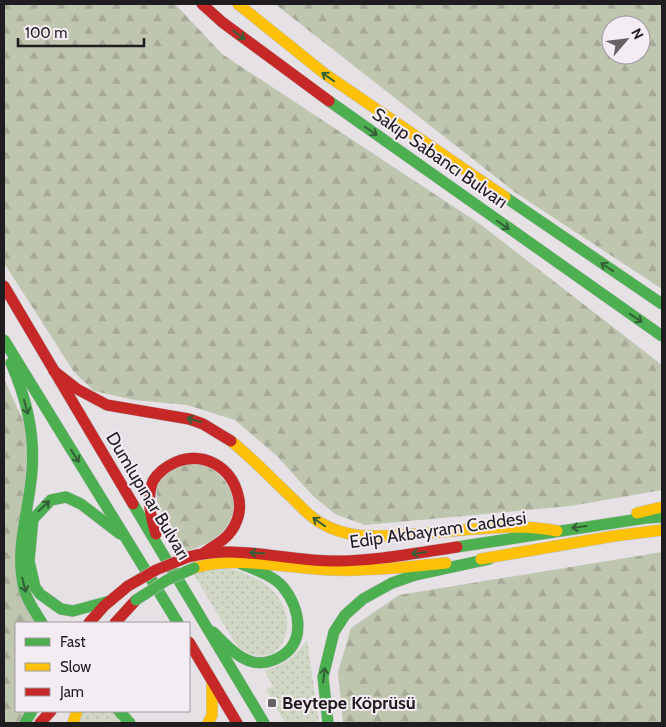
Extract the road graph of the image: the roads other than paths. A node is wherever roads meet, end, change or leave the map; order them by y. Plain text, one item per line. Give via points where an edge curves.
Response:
1 (202, 4) edge
2 (238, 4) edge
3 (4, 286) edge
4 (662, 304) edge
5 (662, 336) edge
6 (4, 340) edge
7 (4, 345) edge
8 (54, 372) junction
9 (662, 507) edge
10 (662, 517) edge
11 (603, 524) junction
12 (556, 530) junction
13 (662, 530) edge
14 (128, 540) junction
15 (160, 551) junction
16 (204, 553) junction
17 (489, 559) junction
18 (240, 563) junction
19 (136, 600) junction
20 (110, 601) junction
21 (41, 622) edge
22 (90, 622) edge
23 (112, 622) edge
24 (116, 622) edge
25 (177, 622) edge
26 (204, 624) junction
27 (190, 644) edge
28 (211, 681) junction
29 (31, 712) edge
30 (50, 712) edge
31 (120, 712) edge
32 (25, 723) edge
33 (40, 723) edge
34 (130, 723) edge
35 (208, 723) edge
36 (237, 723) edge
37 (264, 723) edge
38 (328, 723) edge

1 -> 5 main road, Sakıp Sabancı Bulvarı via 291,74
4 -> 2 main road, Sakıp Sabancı Bulvarı via 325,74
3 - 8 main road, Dumlupınar Bulvarı
6 -> 14 main road
7 -> 21 main road via 31,423 32,471 19,556 24,591
12 -> 8 main road via 537,527 372,537 348,535 326,527 307,513 236,445 213,428 189,419 106,404
8 - 15 main road, Dumlupınar Bulvarı
9 - 11 main road
10 - 11 main road, Edip Akbayram Caddesi
11 -> 12 main road, Edip Akbayram Caddesi
12 -> 16 main road, Edip Akbayram Caddesi via 381,559 334,561 238,551
13 - 17 main road, Edip Akbayram Caddesi
20 -> 14 main road via 73,611 61,609 40,594 35,587 29,561 33,519 51,500 66,497 94,513
14 - 25 main road
15 - 16 main road via 149,501 154,479 171,464 195,459 216,464 227,472 234,481 239,501 239,512 228,536
15 - 26 main road, Dumlupınar Bulvarı
16 - 20 main road, Edip Akbayram Caddesi, bridge via 156,570
17 - 18 main road, Edip Akbayram Caddesi via 377,570
38 -> 17 main road via 323,677 334,632 345,615 363,599 392,583
18 - 19 main road, Edip Akbayram Caddesi, bridge via 194,568
18 - 26 main road via 281,585 293,601 299,620 292,648 280,659 252,662
19 - 23 main road
19 - 24 main road
20 - 22 main road, Edip Akbayram Caddesi
26 - 37 main road, Dumlupınar Bulvarı
27 - 28 main road
28 - 35 main road via 212,715
28 - 36 main road
29 - 32 main road
30 - 33 main road
31 - 34 main road

